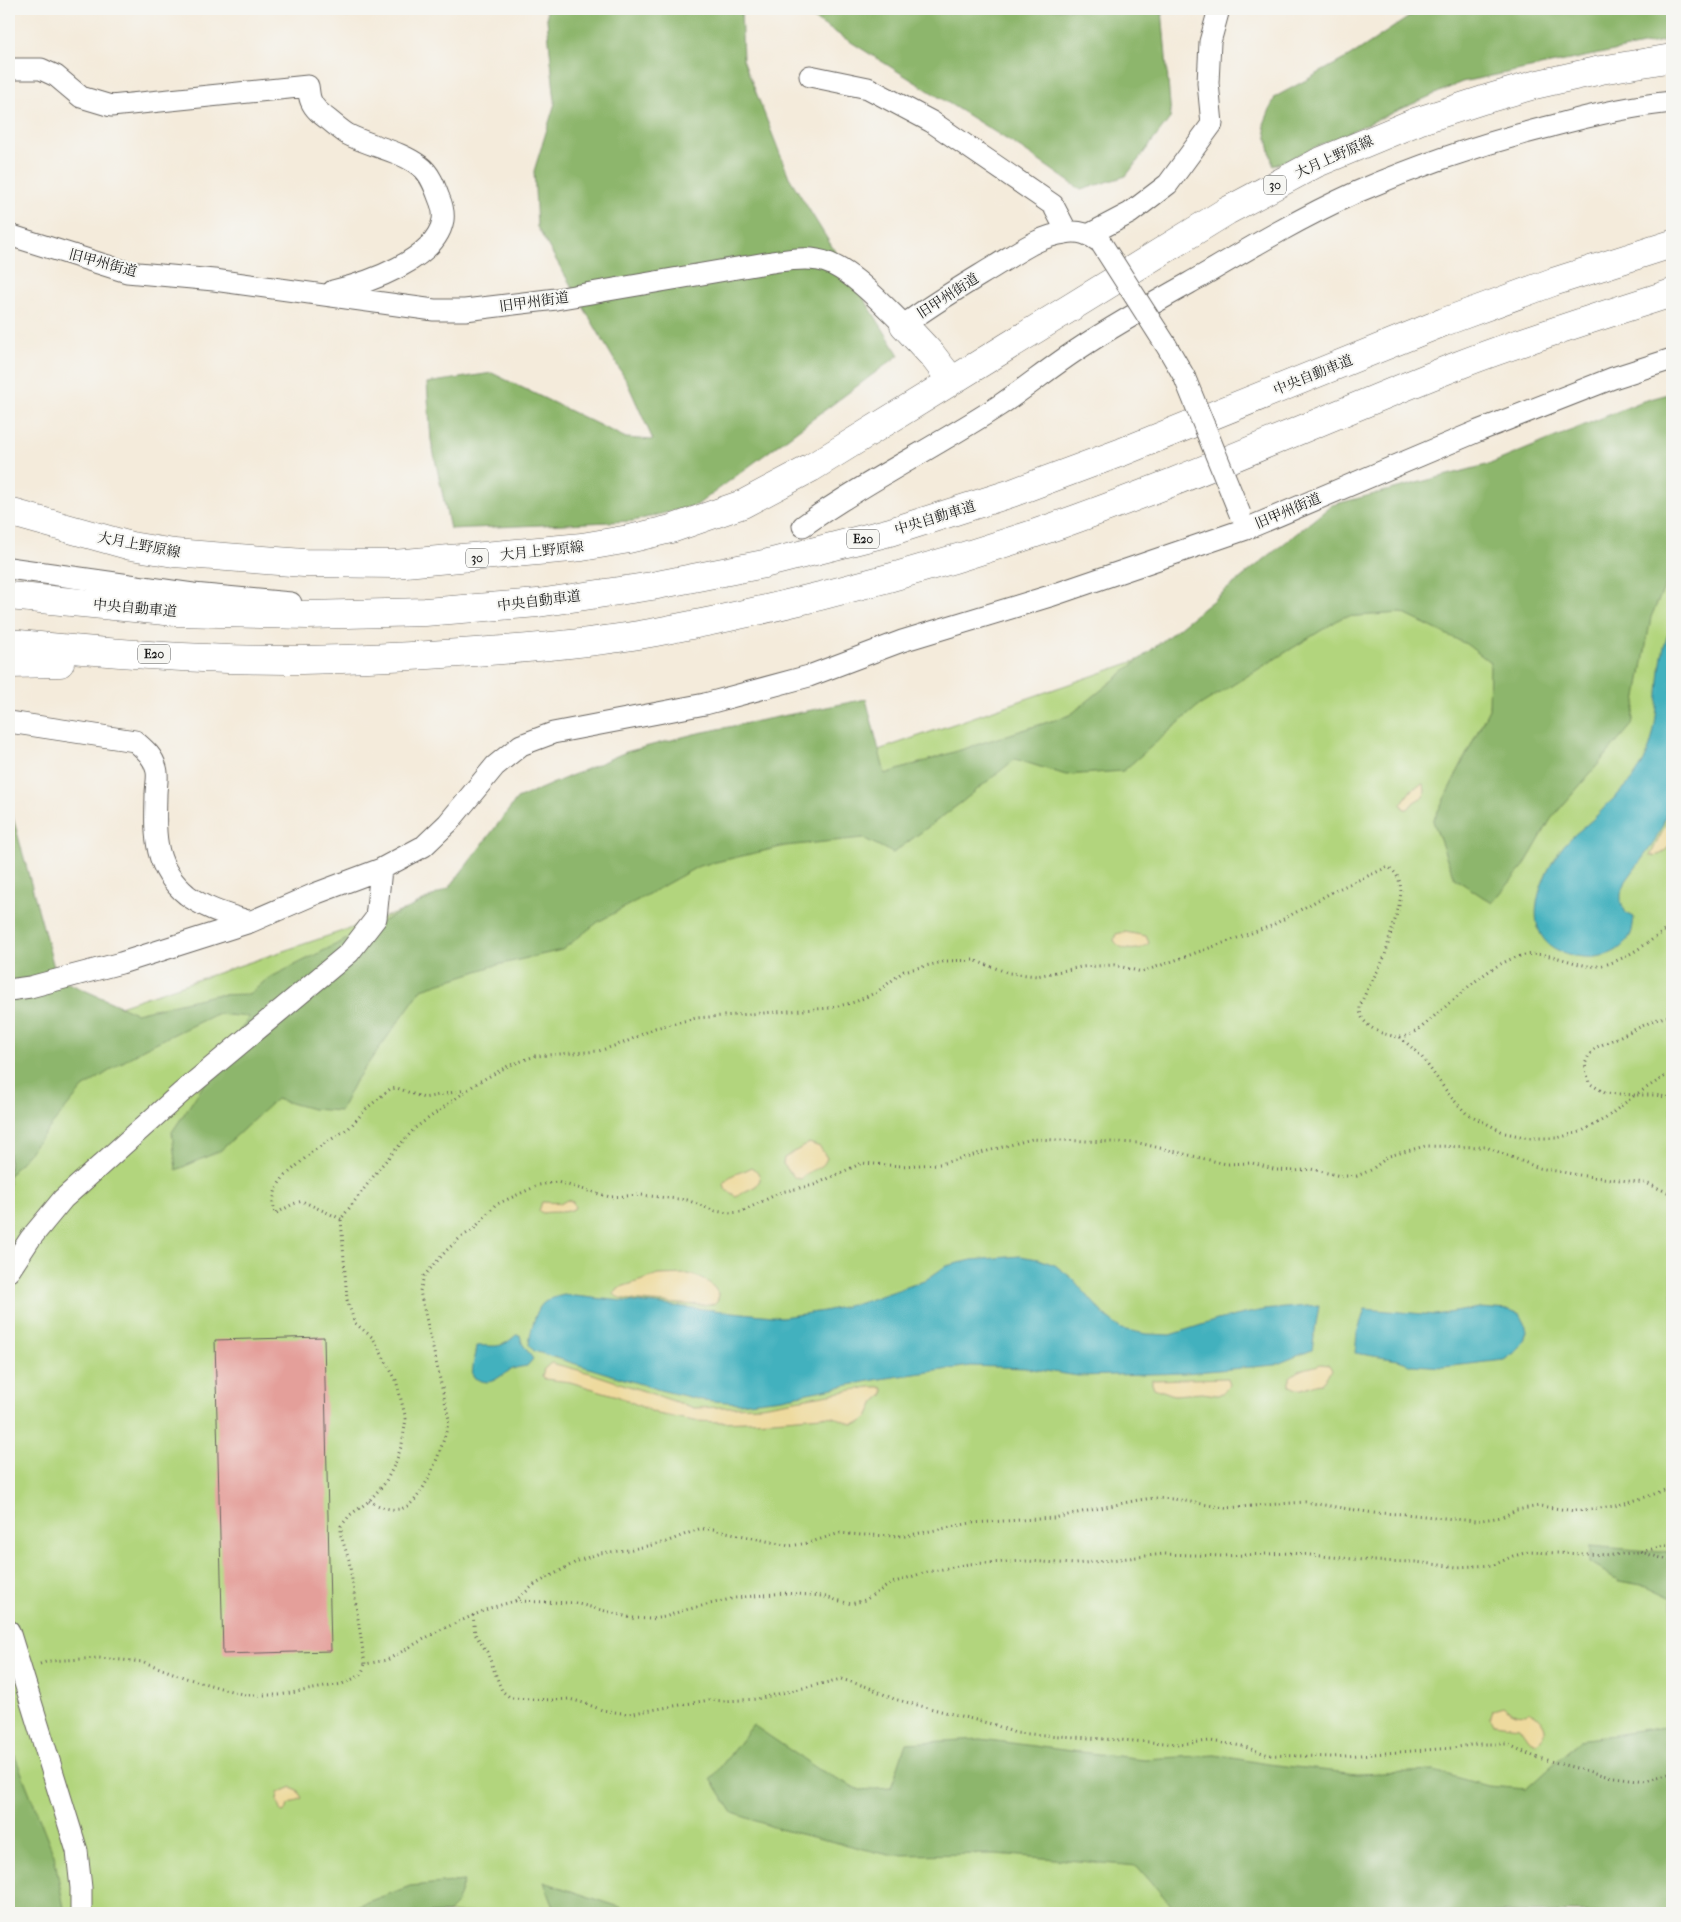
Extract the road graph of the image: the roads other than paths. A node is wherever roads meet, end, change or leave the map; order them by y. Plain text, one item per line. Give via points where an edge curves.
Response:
1 (1219, 9) edge
2 (1672, 58) edge
3 (9, 69) edge
4 (810, 76) dead end
5 (1672, 102) edge
6 (1067, 232) junction
7 (9, 235) edge
8 (1095, 238) junction
9 (1672, 244) edge
10 (1672, 293) edge
11 (323, 294) junction
12 (904, 325) junction
13 (1672, 359) edge
14 (952, 381) junction
15 (9, 512) edge
16 (1243, 521) junction
17 (803, 526) dead end
18 (9, 568) edge
19 (9, 596) edge
20 (397, 613) junction
21 (9, 643) edge
22 (299, 660) junction
23 (9, 664) edge
24 (9, 722) edge
25 (381, 869) junction
26 (250, 922) junction
27 (9, 990) edge
28 (9, 1272) edge
29 (9, 1630) edge
30 (81, 1913) edge

1 - 8 street via 1210,42 1208,83 1212,124 1168,184
2 - 14 main road, 大月上野原線 / 30 via 1534,85 1418,121 1317,162 1227,211
3 - 11 street via 41,69 56,76 81,97 111,106 308,86 311,102 320,113 348,134 421,166 430,176 442,208 443,219 434,241 395,270 364,284
4 - 6 street via 868,88 932,122 1052,206
5 - 17 street via 1592,115 1514,135 1350,196 1273,235 1132,315 955,434
6 - 8 street, 旧甲州街道
6 - 12 street, 旧甲州街道 via 1039,240 931,304
7 - 11 street, 旧甲州街道 via 127,272
8 - 16 street, 旧甲州街道, bridge via 1184,376
9 - 20 main road, 中央自動車道 / E20 via 1552,282 1444,322 1012,494 890,532 764,564 652,586 538,603
10 - 22 main road, E20 via 1463,364 1155,488 1034,533 907,574 653,632 522,649 401,658
11 - 12 street, 旧甲州街道 via 434,310 465,310 556,299 772,262 817,259 844,270
12 - 14 main road
13 - 16 street, 旧甲州街道 via 1613,378
14 - 15 main road, 大月上野原線 / 30 via 811,468 743,504 671,529 582,547 394,564 304,563 174,553 131,546
16 - 25 street via 1050,596 902,641 809,676 705,704 553,733 521,745 495,766 448,823 424,846
18 - 20 street via 192,594
19 - 20 main road, 中央自動車道 / E20 via 176,612
21 - 22 main road, E20 via 186,656
22 - 23 main road
24 - 26 street via 135,741 149,754 157,768 155,831 159,856 170,878 188,895 211,909
25 - 26 street
25 - 28 street via 376,918 349,953 181,1093 63,1199 30,1239
26 - 27 street via 120,963
29 - 30 street via 77,1851

